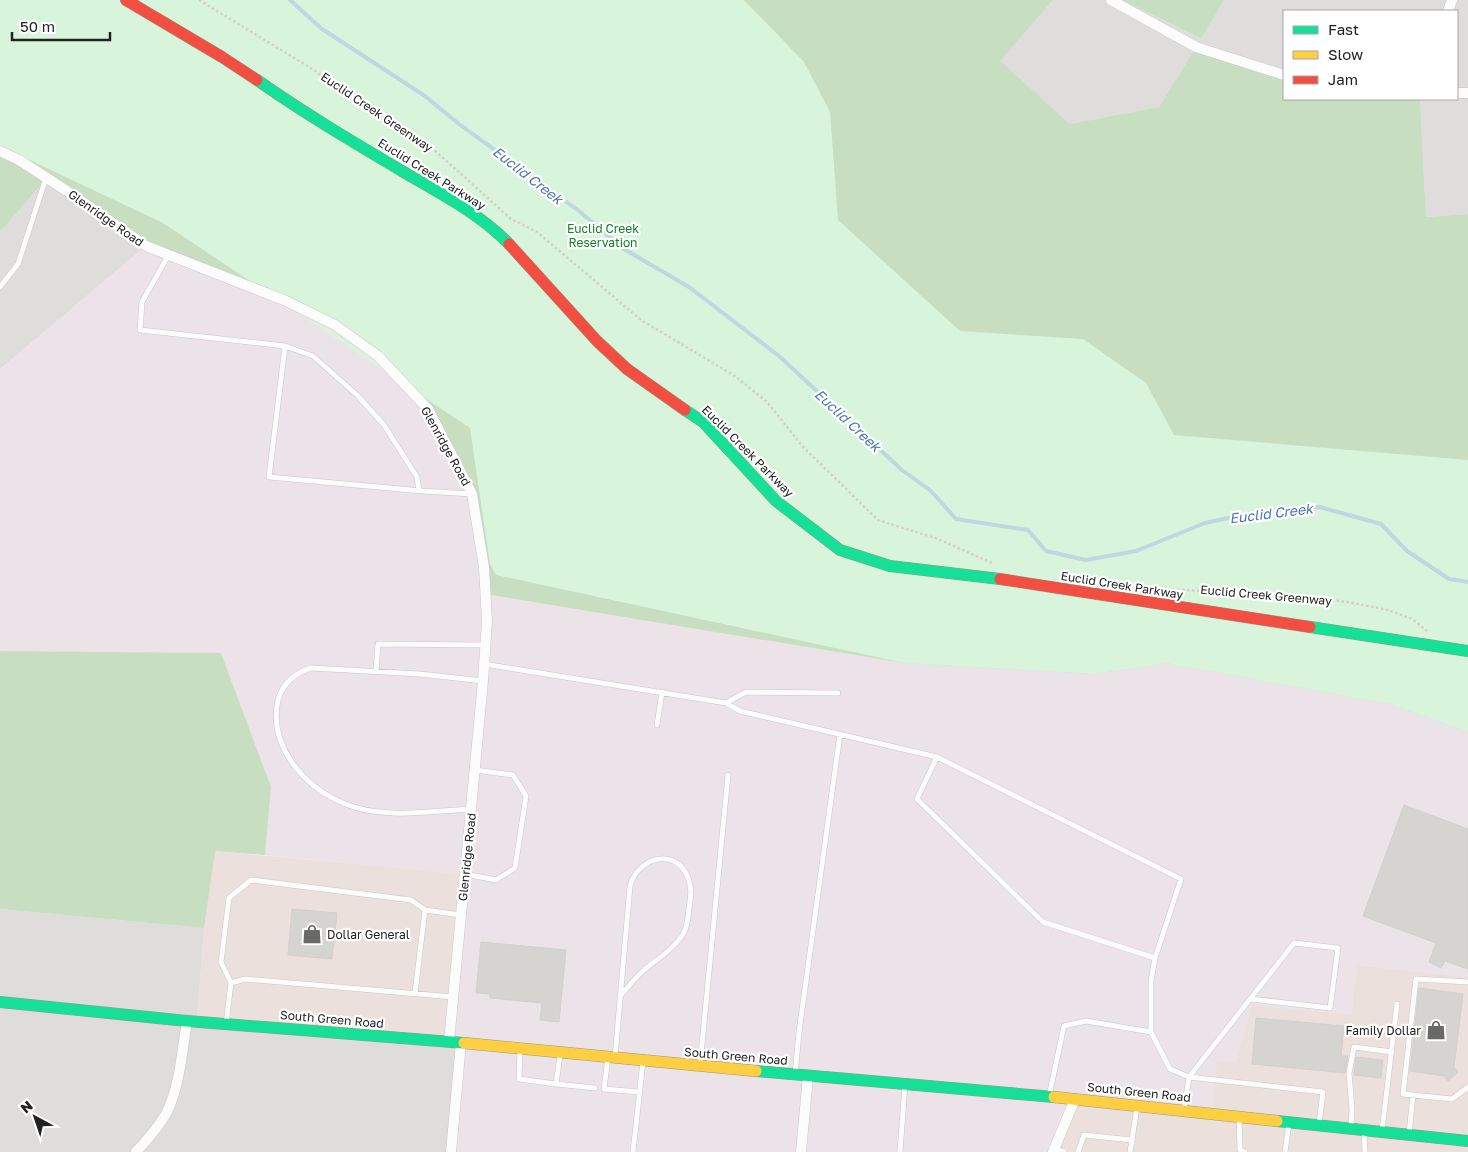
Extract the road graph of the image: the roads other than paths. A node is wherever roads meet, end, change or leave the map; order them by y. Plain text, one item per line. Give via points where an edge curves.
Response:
1 (126, 0) edge
2 (1111, 0) edge
3 (1283, 75) edge
4 (0, 151) edge
5 (47, 178) junction
6 (168, 256) junction
7 (0, 287) edge
8 (285, 346) junction
9 (419, 491) junction
10 (472, 494) junction
11 (486, 645) junction
12 (1468, 651) edge
13 (484, 664) junction
14 (376, 671) junction
15 (483, 681) junction
16 (662, 692) junction
17 (838, 693) dead end
18 (726, 703) junction
19 (657, 725) dead end
20 (840, 734) junction
21 (937, 757) junction
22 (475, 770) junction
23 (728, 775) dead end
24 (472, 809) junction
25 (465, 874) junction
26 (425, 910) junction
27 (461, 915) junction
28 (1155, 958) junction
29 (1468, 982) edge
30 (231, 983) junction
31 (415, 993) junction
32 (453, 996) junction
33 (620, 996) junction
34 (1250, 999) junction
35 (0, 1002) edge
36 (1397, 1004) dead end
37 (187, 1021) junction
38 (226, 1024) junction
39 (1151, 1032) junction
40 (449, 1042) junction
41 (461, 1043) junction
42 (520, 1048) junction
43 (561, 1052) junction
44 (1392, 1052) junction
45 (611, 1057) junction
46 (643, 1060) junction
47 (700, 1066) junction
48 (795, 1075) junction
49 (808, 1076) junction
50 (1189, 1077) junction
51 (556, 1084) junction
52 (905, 1084) junction
53 (1468, 1087) edge
54 (595, 1088) dead end
55 (640, 1092) junction
56 (1413, 1095) junction
57 (1049, 1096) junction
58 (1075, 1099) junction
59 (1137, 1105) junction
60 (1184, 1110) junction
61 (1239, 1116) junction
62 (1290, 1122) junction
63 (1319, 1125) junction
64 (1351, 1128) junction
65 (1364, 1130) junction
66 (1382, 1131) junction
67 (1409, 1134) junction
68 (1132, 1140) junction
69 (1468, 1140) edge
70 (1057, 1151) edge
71 (136, 1152) edge
72 (451, 1152) edge
73 (633, 1152) edge
74 (801, 1152) edge
75 (900, 1152) edge
76 (1078, 1152) edge
77 (1130, 1152) edge
78 (1245, 1152) edge
79 (1285, 1152) edge
80 (1365, 1152) edge

1 - 12 street, Euclid Creek Parkway via 222,57 309,116 464,208 498,233 627,369 703,422 776,500 840,550 890,566 965,574
2 - 3 street via 1196,47
4 - 5 street, Glenridge Road
5 - 6 street, Glenridge Road via 146,246
5 - 7 lane via 18,264
6 - 8 lane via 142,302 140,330
6 - 10 street, Glenridge Road via 293,304 335,325 378,356 428,408
8 - 9 lane via 313,356 357,395 384,425 417,477
8 - 9 lane via 269,477
9 - 10 lane
10 - 11 street, Glenridge Road via 484,567
11 - 13 street, Glenridge Road
11 - 14 lane via 378,644
13 - 15 street, Glenridge Road
13 - 16 lane
14 - 15 lane
14 - 24 lane via 311,668 297,672 281,690 274,717 280,743 293,764 312,784 344,804 389,812
15 - 22 street, Glenridge Road
16 - 18 lane
16 - 19 lane
17 - 18 lane via 746,692
18 - 20 lane via 740,711
20 - 21 lane
20 - 48 lane
21 - 28 lane via 917,799 1043,922
21 - 28 lane via 1181,879
22 - 24 street, Glenridge Road
22 - 25 lane via 513,775 526,796 515,868 496,880
23 - 47 lane
24 - 25 street, Glenridge Road
25 - 27 street, Glenridge Road
26 - 27 lane
26 - 30 lane via 411,900 251,880 230,898 221,962
26 - 31 lane
27 - 32 street, Glenridge Road
28 - 39 lane via 1151,981
29 - 56 lane via 1416,979 1403,1094
30 - 31 lane via 245,979
30 - 38 lane
31 - 32 lane
32 - 40 street, Glenridge Road
33 - 33 lane via 633,875 650,861 670,860 680,865 691,886 684,933
33 - 45 lane
34 - 34 lane via 1294,943 1338,948 1330,1008
34 - 50 lane
35 - 37 street, South Green Road
36 - 44 lane
37 - 38 street, South Green Road
37 - 71 street via 175,1090 167,1112
38 - 40 street, South Green Road
39 - 50 lane via 1170,1069
39 - 57 lane via 1086,1021 1064,1026
40 - 41 street, South Green Road
41 - 42 street, South Green Road
41 - 72 street
42 - 43 street, South Green Road
42 - 51 lane via 519,1079
43 - 45 street, South Green Road
43 - 51 lane
44 - 64 lane via 1354,1047 1348,1073
44 - 66 lane
45 - 46 street, South Green Road
45 - 55 lane via 604,1089
46 - 47 street, South Green Road
46 - 55 lane
47 - 48 street, South Green Road
48 - 49 street, South Green Road
49 - 52 street, South Green Road
49 - 74 street
50 - 60 lane
50 - 63 lane via 1323,1092
51 - 54 lane
52 - 57 street, South Green Road
52 - 75 lane
53 - 56 lane via 1452,1099
55 - 73 lane
56 - 67 lane
57 - 58 street, South Green Road
58 - 59 street, South Green Road
58 - 70 street
59 - 60 street, South Green Road
59 - 68 lane
60 - 61 street, South Green Road
61 - 62 street, South Green Road
61 - 78 lane via 1240,1150
62 - 63 street, South Green Road
62 - 79 lane
63 - 64 street, South Green Road
64 - 65 street, South Green Road
65 - 66 street, South Green Road
65 - 80 lane
66 - 67 street, South Green Road
67 - 69 street, South Green Road
68 - 76 lane via 1084,1135
68 - 77 lane

